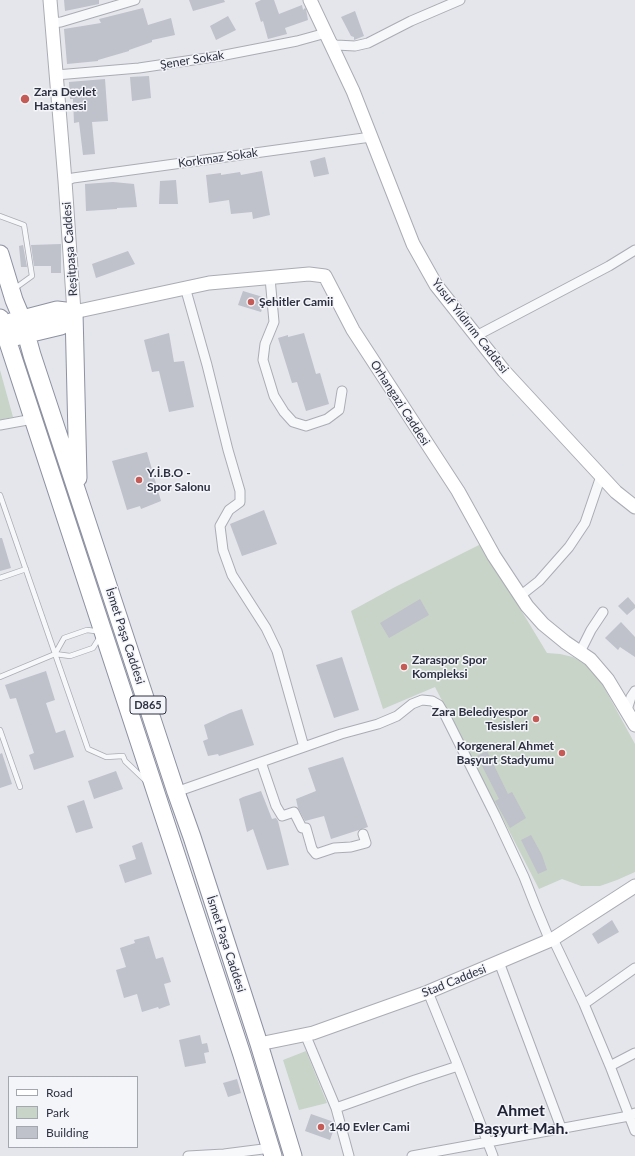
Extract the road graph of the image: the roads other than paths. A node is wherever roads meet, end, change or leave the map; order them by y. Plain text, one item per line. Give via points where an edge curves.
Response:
1 (50, 0) edge
2 (135, 0) edge
3 (310, 0) edge
4 (460, 0) edge
5 (52, 23) junction
6 (328, 38) junction
7 (56, 74) junction
8 (371, 137) junction
9 (65, 181) junction
10 (0, 216) edge
11 (635, 250) edge
12 (0, 254) edge
13 (270, 278) junction
14 (185, 287) junction
15 (12, 291) junction
16 (74, 312) junction
17 (3, 327) edge
18 (24, 327) junction
19 (476, 336) junction
20 (342, 391) dead end
21 (33, 419) junction
22 (0, 426) edge
23 (601, 476) junction
24 (0, 495) edge
25 (79, 498) junction
26 (635, 506) edge
27 (26, 570) junction
28 (0, 578) edge
29 (520, 596) junction
30 (603, 612) dead end
31 (103, 632) junction
32 (580, 652) junction
33 (55, 654) junction
34 (0, 677) edge
35 (635, 691) edge
36 (627, 710) junction
37 (635, 725) edge
38 (0, 730) edge
39 (304, 747) junction
40 (261, 762) junction
41 (20, 787) dead end
42 (154, 789) junction
43 (176, 792) junction
44 (362, 834) dead end
45 (635, 886) edge
46 (551, 940) junction
47 (499, 962) junction
48 (635, 968) edge
49 (428, 992) junction
50 (584, 1004) junction
51 (306, 1034) junction
52 (259, 1044) junction
53 (635, 1053) edge
54 (458, 1066) junction
55 (610, 1066) junction
56 (336, 1108) junction
57 (632, 1114) edge
58 (560, 1129) junction
59 (635, 1131) edge
60 (488, 1142) junction
61 (272, 1152) edge
62 (224, 1155) edge
63 (188, 1156) edge
64 (293, 1156) edge
65 (349, 1156) edge
66 (412, 1156) edge
67 (493, 1156) edge

1 - 5 street, Reşitpaşa Caddesi
2 - 5 street
3 - 6 street, Yusuf Yıldırım Caddesi
4 - 6 street via 368,43 355,46 336,45
5 - 7 street, Reşitpaşa Caddesi
6 - 7 street, Şener Sokak via 139,68
6 - 8 street, Yusuf Yıldırım Caddesi
7 - 9 street, Reşitpaşa Caddesi
8 - 9 street, Korkmaz Sokak
8 - 19 street, Yusuf Yıldırım Caddesi via 413,244 436,285
9 - 16 street, Reşitpaşa Caddesi
10 - 15 lane via 24,226 32,276
11 - 19 street
12 - 15 highway, İsmet Paşa Caddesi / D865
13 - 14 street, Orhangazi Caddesi via 209,282
13 - 20 street via 274,322 265,344 263,360 274,396 284,412 293,422 306,426 326,419 339,410
13 - 29 street, Orhangazi Caddesi via 309,274 325,276 353,330 458,491 494,556
14 - 16 street, Orhangazi Caddesi
14 - 39 street via 240,491 240,502 229,510 220,526 223,550 232,575 266,628 277,651
15 - 18 highway, İsmet Paşa Caddesi / D865
16 - 18 highway via 61,326
16 - 25 highway, Reşitpaşa Caddesi
17 - 18 highway
17 - 21 highway, İsmet Paşa Caddesi / D865
18 - 25 highway, İsmet Paşa Caddesi / D865
19 - 23 street, Yusuf Yıldırım Caddesi via 504,371
21 - 22 street
21 - 31 highway, İsmet Paşa Caddesi / D865
23 - 26 street, Yusuf Yıldırım Caddesi via 616,492
23 - 29 street via 585,523 569,548 539,581
24 - 27 lane
25 - 43 highway, İsmet Paşa Caddesi / D865
27 - 28 lane
27 - 33 lane
29 - 32 street, Orhangazi Caddesi via 542,624
30 - 32 street
31 - 33 lane via 93,648 70,656
31 - 33 lane via 87,630 64,638
31 - 42 highway, İsmet Paşa Caddesi / D865
32 - 36 street, Orhangazi Caddesi via 590,659 608,680
33 - 34 lane
33 - 42 lane via 88,750 106,757 123,756
35 - 36 street via 630,697
36 - 37 street, Orhangazi Caddesi
38 - 41 lane
39 - 40 street
39 - 46 street via 378,724 397,716 412,704 422,700 439,705 521,870
40 - 43 street
40 - 44 street via 276,806 282,816 294,812 302,828 306,828 316,854 366,843
42 - 61 highway, İsmet Paşa Caddesi / D865
43 - 52 highway, İsmet Paşa Caddesi / D865
45 - 46 street, Stad Caddesi
46 - 47 street, Stad Caddesi
46 - 50 street
47 - 49 street, Stad Caddesi
47 - 58 street
48 - 50 street
49 - 51 street, Stad Caddesi
49 - 54 street
50 - 55 street
51 - 52 street, Stad Caddesi
51 - 56 street
52 - 64 highway, İsmet Paşa Caddesi / D865
53 - 55 street
54 - 56 street
54 - 60 street
55 - 57 street
56 - 65 street
57 - 58 street
57 - 59 street
58 - 60 street
60 - 66 street
60 - 67 street
61 - 62 street
62 - 63 street

